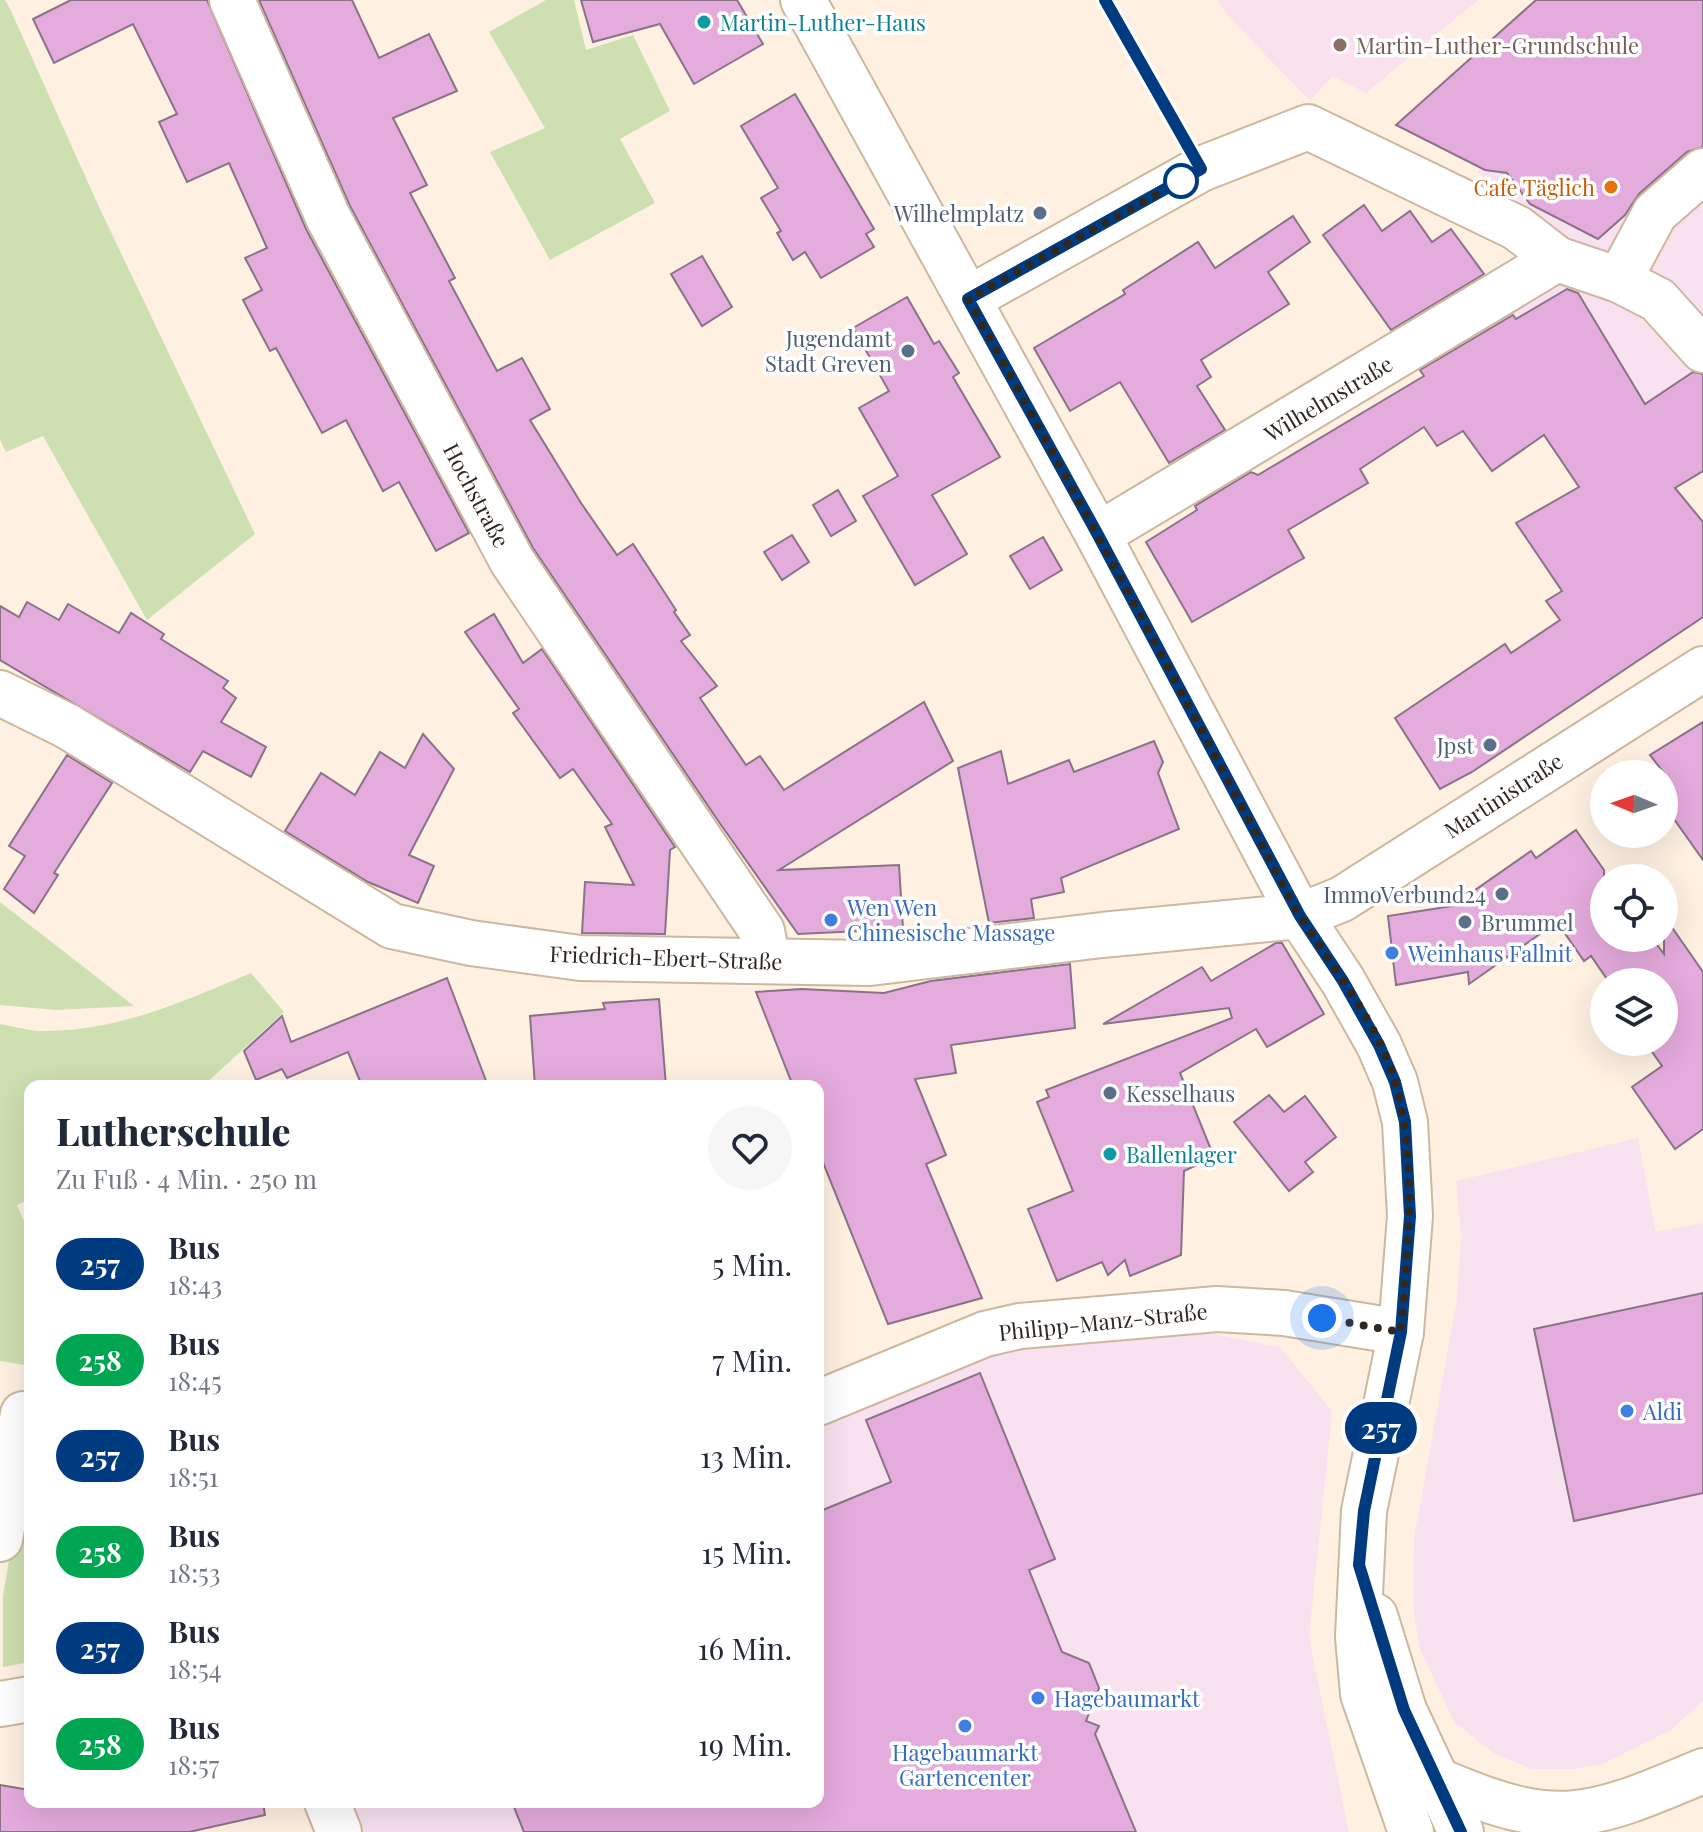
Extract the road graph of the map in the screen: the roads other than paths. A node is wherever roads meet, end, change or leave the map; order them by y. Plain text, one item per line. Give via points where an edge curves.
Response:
1 (232, 0) edge
2 (803, 0) edge
3 (1703, 171) edge
4 (1557, 259) junction
5 (1619, 280) junction
6 (968, 299) junction
7 (1703, 350) edge
8 (1098, 535) junction
9 (1703, 669) edge
10 (0, 693) edge
11 (1300, 916) junction
12 (768, 961) junction
13 (1401, 1332) junction
14 (824, 1401) edge
15 (24, 1414) edge
16 (0, 1539) edge
17 (1359, 1565) junction
18 (24, 1700) edge
19 (0, 1704) edge
20 (1703, 1771) edge
21 (1703, 1777) edge
22 (1437, 1780) junction
23 (329, 1808) edge
24 (339, 1832) edge
25 (1411, 1832) edge
26 (1461, 1832) edge
27 (1641, 1832) edge

1 - 12 street, Hochstraße via 328,217 512,561 762,931
2 - 6 street
3 - 5 street via 1655,213
4 - 5 street
4 - 6 street via 1517,228 1308,127 1201,169
4 - 8 street, Wilhelmstraße
5 - 7 street via 1658,300
6 - 8 street
8 - 11 street
9 - 11 street, Martinistraße via 1342,899
10 - 12 street, Friedrich-Ebert-Straße via 67,726 392,926 580,958
11 - 12 street, Friedrich-Ebert-Straße via 870,963
11 - 13 street via 1379,1045 1405,1122 1410,1216
13 - 14 street, Philipp-Manz-Straße via 1284,1313 1217,1309 1020,1326 985,1334
13 - 17 street via 1364,1511
15 - 16 street
17 - 22 street via 1404,1710
17 - 25 street via 1363,1694
18 - 19 street
20 - 22 street via 1600,1814 1567,1821 1524,1817 1477,1802
21 - 27 street
22 - 26 street
23 - 24 street

